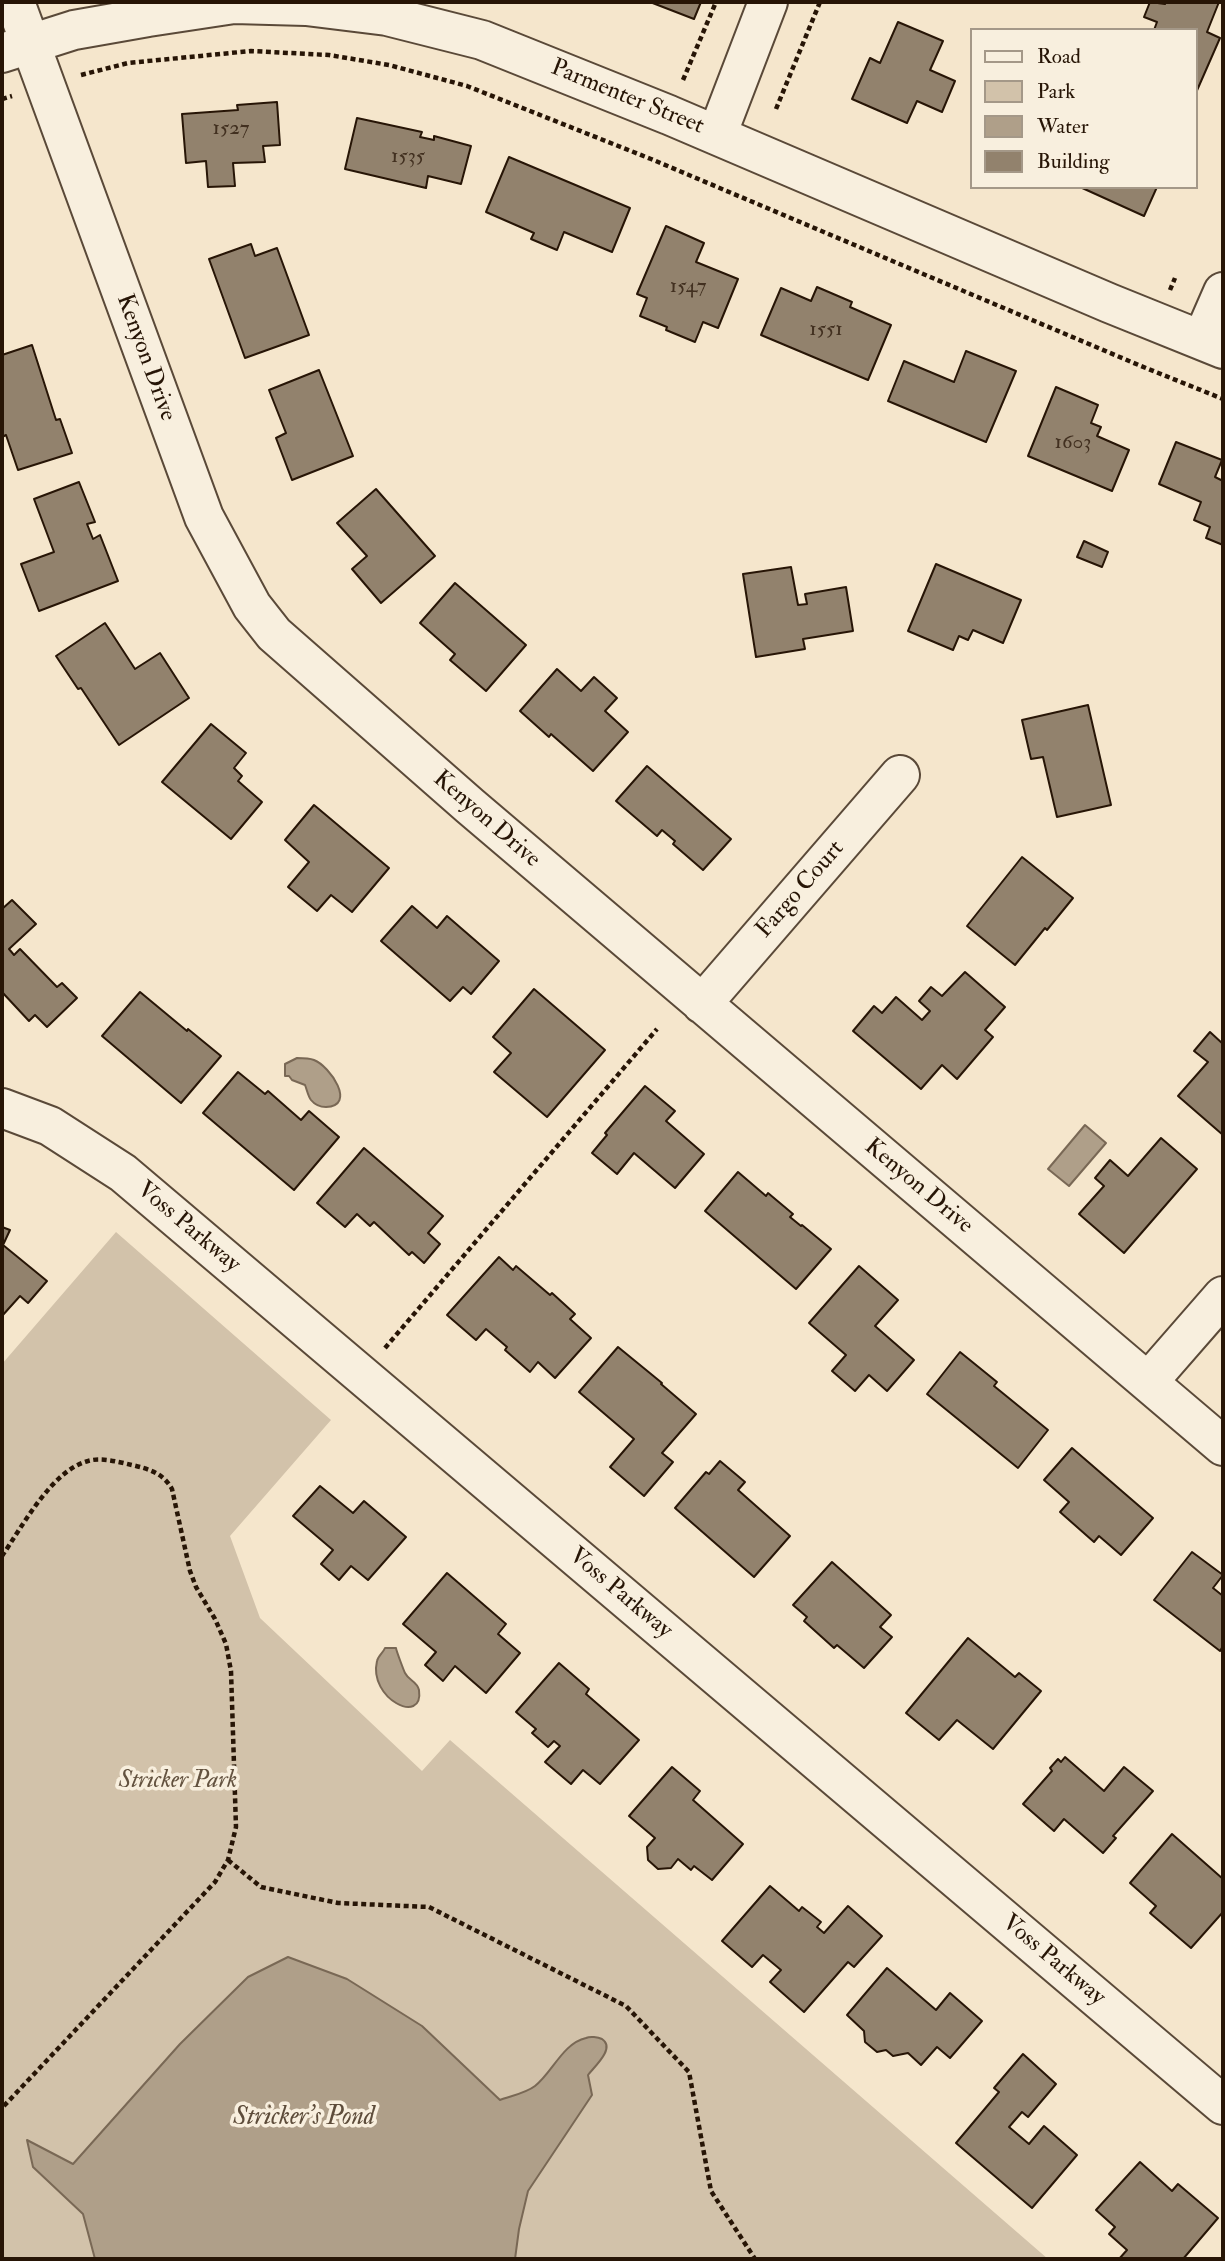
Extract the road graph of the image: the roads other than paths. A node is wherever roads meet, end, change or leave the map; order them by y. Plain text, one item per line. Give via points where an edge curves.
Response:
1 (15, 2) edge
2 (768, 2) edge
3 (16, 49) edge
4 (717, 135) junction
5 (1223, 292) edge
6 (1213, 344) edge
7 (900, 775) dead end
8 (702, 1004) junction
9 (2, 1108) edge
10 (1223, 1296) edge
11 (1148, 1382) junction
12 (1223, 1446) edge
13 (1223, 2105) edge

1 - 3 street, Kenyon Drive
2 - 4 street
3 - 4 street, Parmenter Street via 75,30 148,16 234,4 306,6 387,16 482,40
3 - 8 street, Kenyon Drive via 46,86 204,517 251,606 303,662
4 - 6 street, Parmenter Street
5 - 6 street
7 - 8 street, Fargo Court
8 - 11 street, Kenyon Drive
9 - 13 street, Voss Parkway via 50,1126 123,1172
10 - 11 street
11 - 12 street, Kenyon Drive

